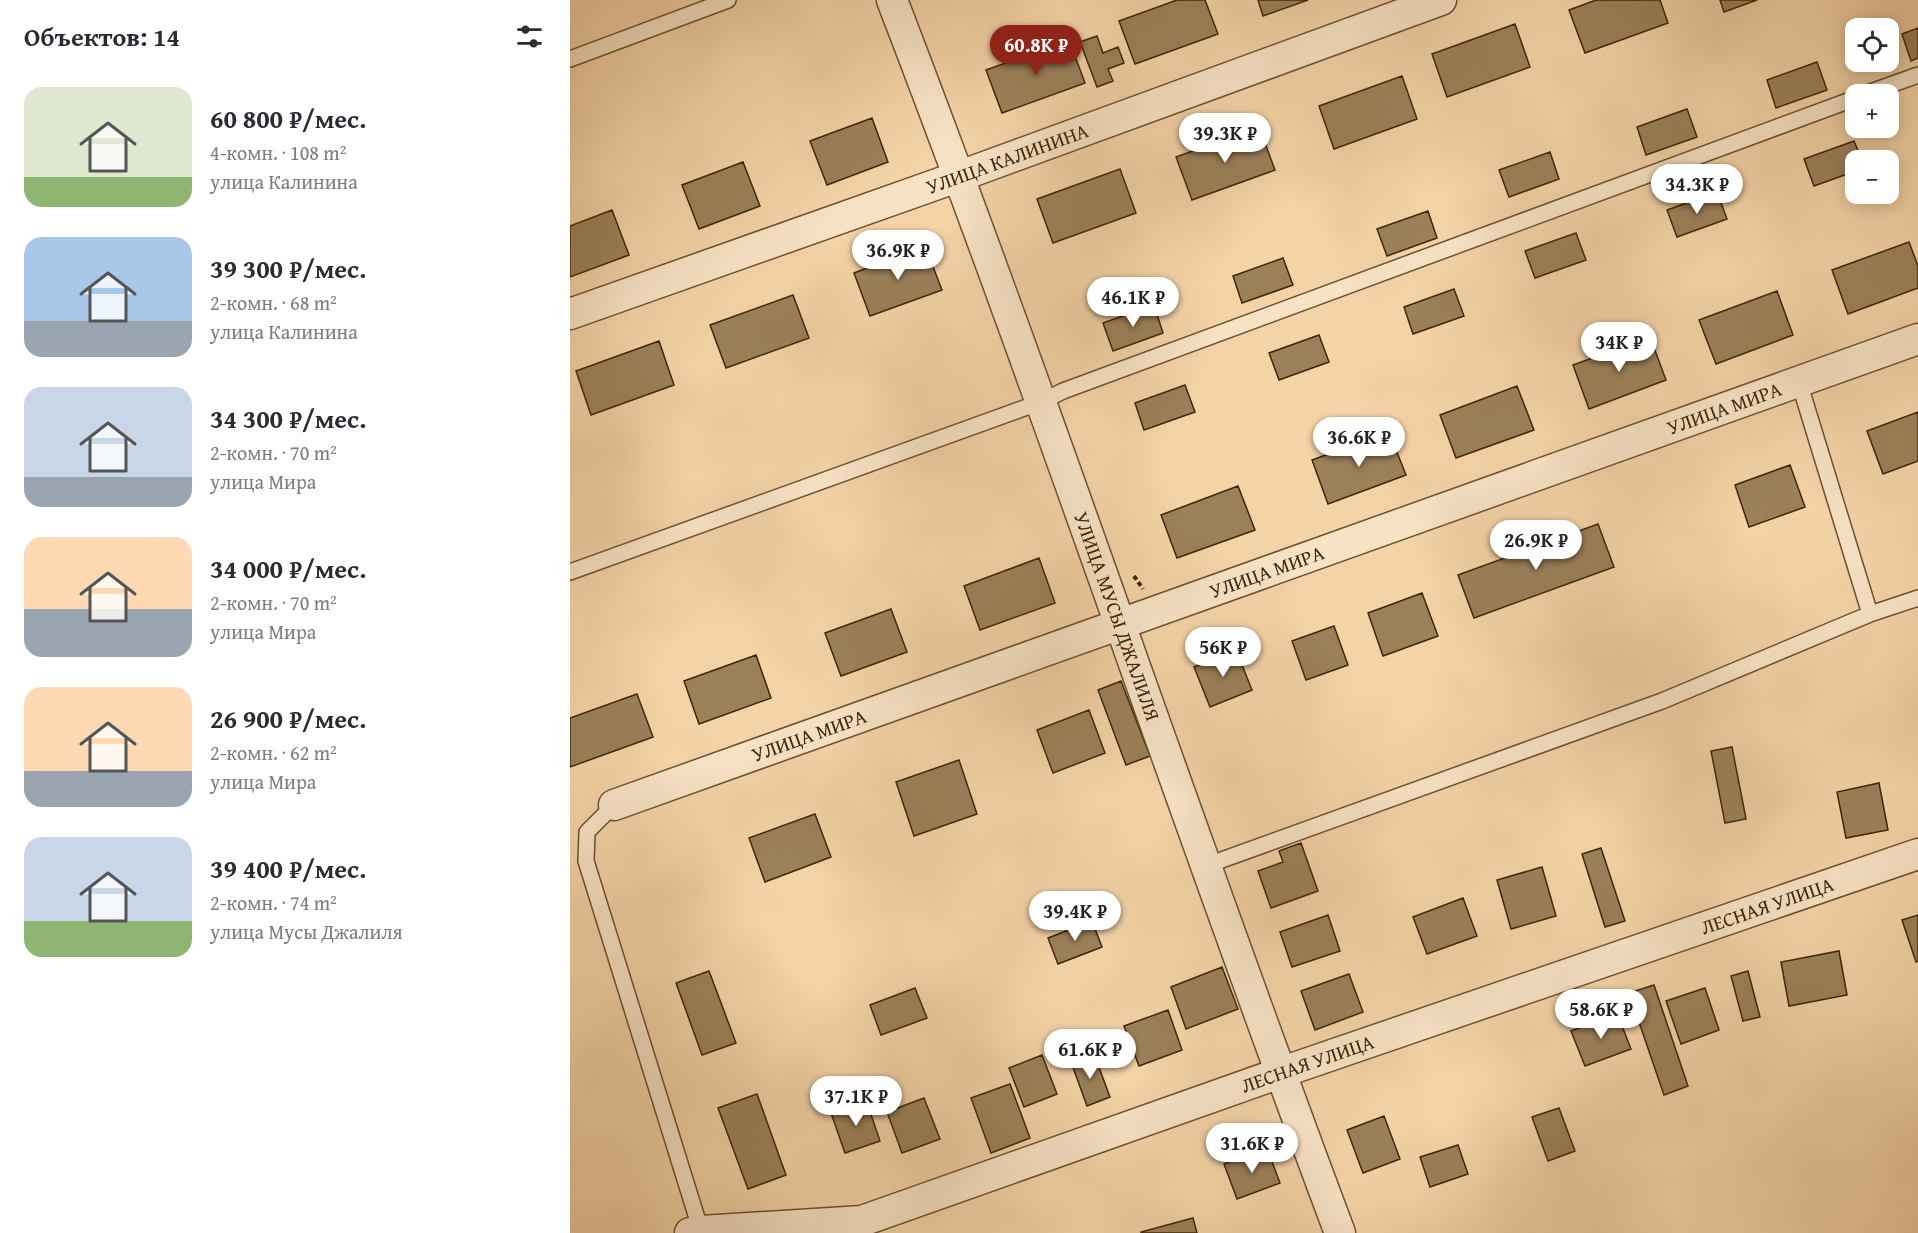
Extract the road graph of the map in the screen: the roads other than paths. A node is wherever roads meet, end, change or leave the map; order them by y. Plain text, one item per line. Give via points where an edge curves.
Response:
1 (728, 0) edge
2 (892, 0) edge
3 (1441, 0) edge
4 (570, 59) edge
5 (1918, 75) edge
6 (1893, 84) edge
7 (1845, 102) edge
8 (960, 176) junction
9 (570, 314) edge
10 (1918, 339) edge
11 (1799, 382) junction
12 (1041, 402) junction
13 (570, 572) edge
14 (1918, 598) edge
15 (1870, 614) junction
16 (1120, 625) junction
17 (614, 805) joint
18 (1918, 854) edge
19 (1206, 866) junction
20 (1280, 1073) junction
21 (696, 1232) edge
22 (1340, 1233) edge

1 - 4 lane
2 - 8 street, УЛИЦА МУСЫ ДЖАЛИЛЯ
3 - 8 street, УЛИЦА КАЛИНИНА
5 - 6 lane
7 - 12 lane
8 - 9 street, УЛИЦА КАЛИНИНА
8 - 12 street, УЛИЦА МУСЫ ДЖАЛИЛЯ
10 - 11 street, УЛИЦА МИРА
11 - 15 lane
11 - 16 street, УЛИЦА МИРА
12 - 13 lane
12 - 16 street, УЛИЦА МУСЫ ДЖАЛИЛЯ
14 - 15 lane
15 - 19 lane via 1662,701
16 - 17 street, УЛИЦА МИРА
16 - 19 street, УЛИЦА МУСЫ ДЖАЛИЛЯ
17 - 21 lane via 587,832 586,861
18 - 20 street, ЛЕСНАЯ УЛИЦА
19 - 20 street, УЛИЦА МУСЫ ДЖАЛИЛЯ
20 - 21 street, ЛЕСНАЯ УЛИЦА via 862,1221
20 - 22 street, УЛИЦА МУСЫ ДЖАЛИЛЯ

